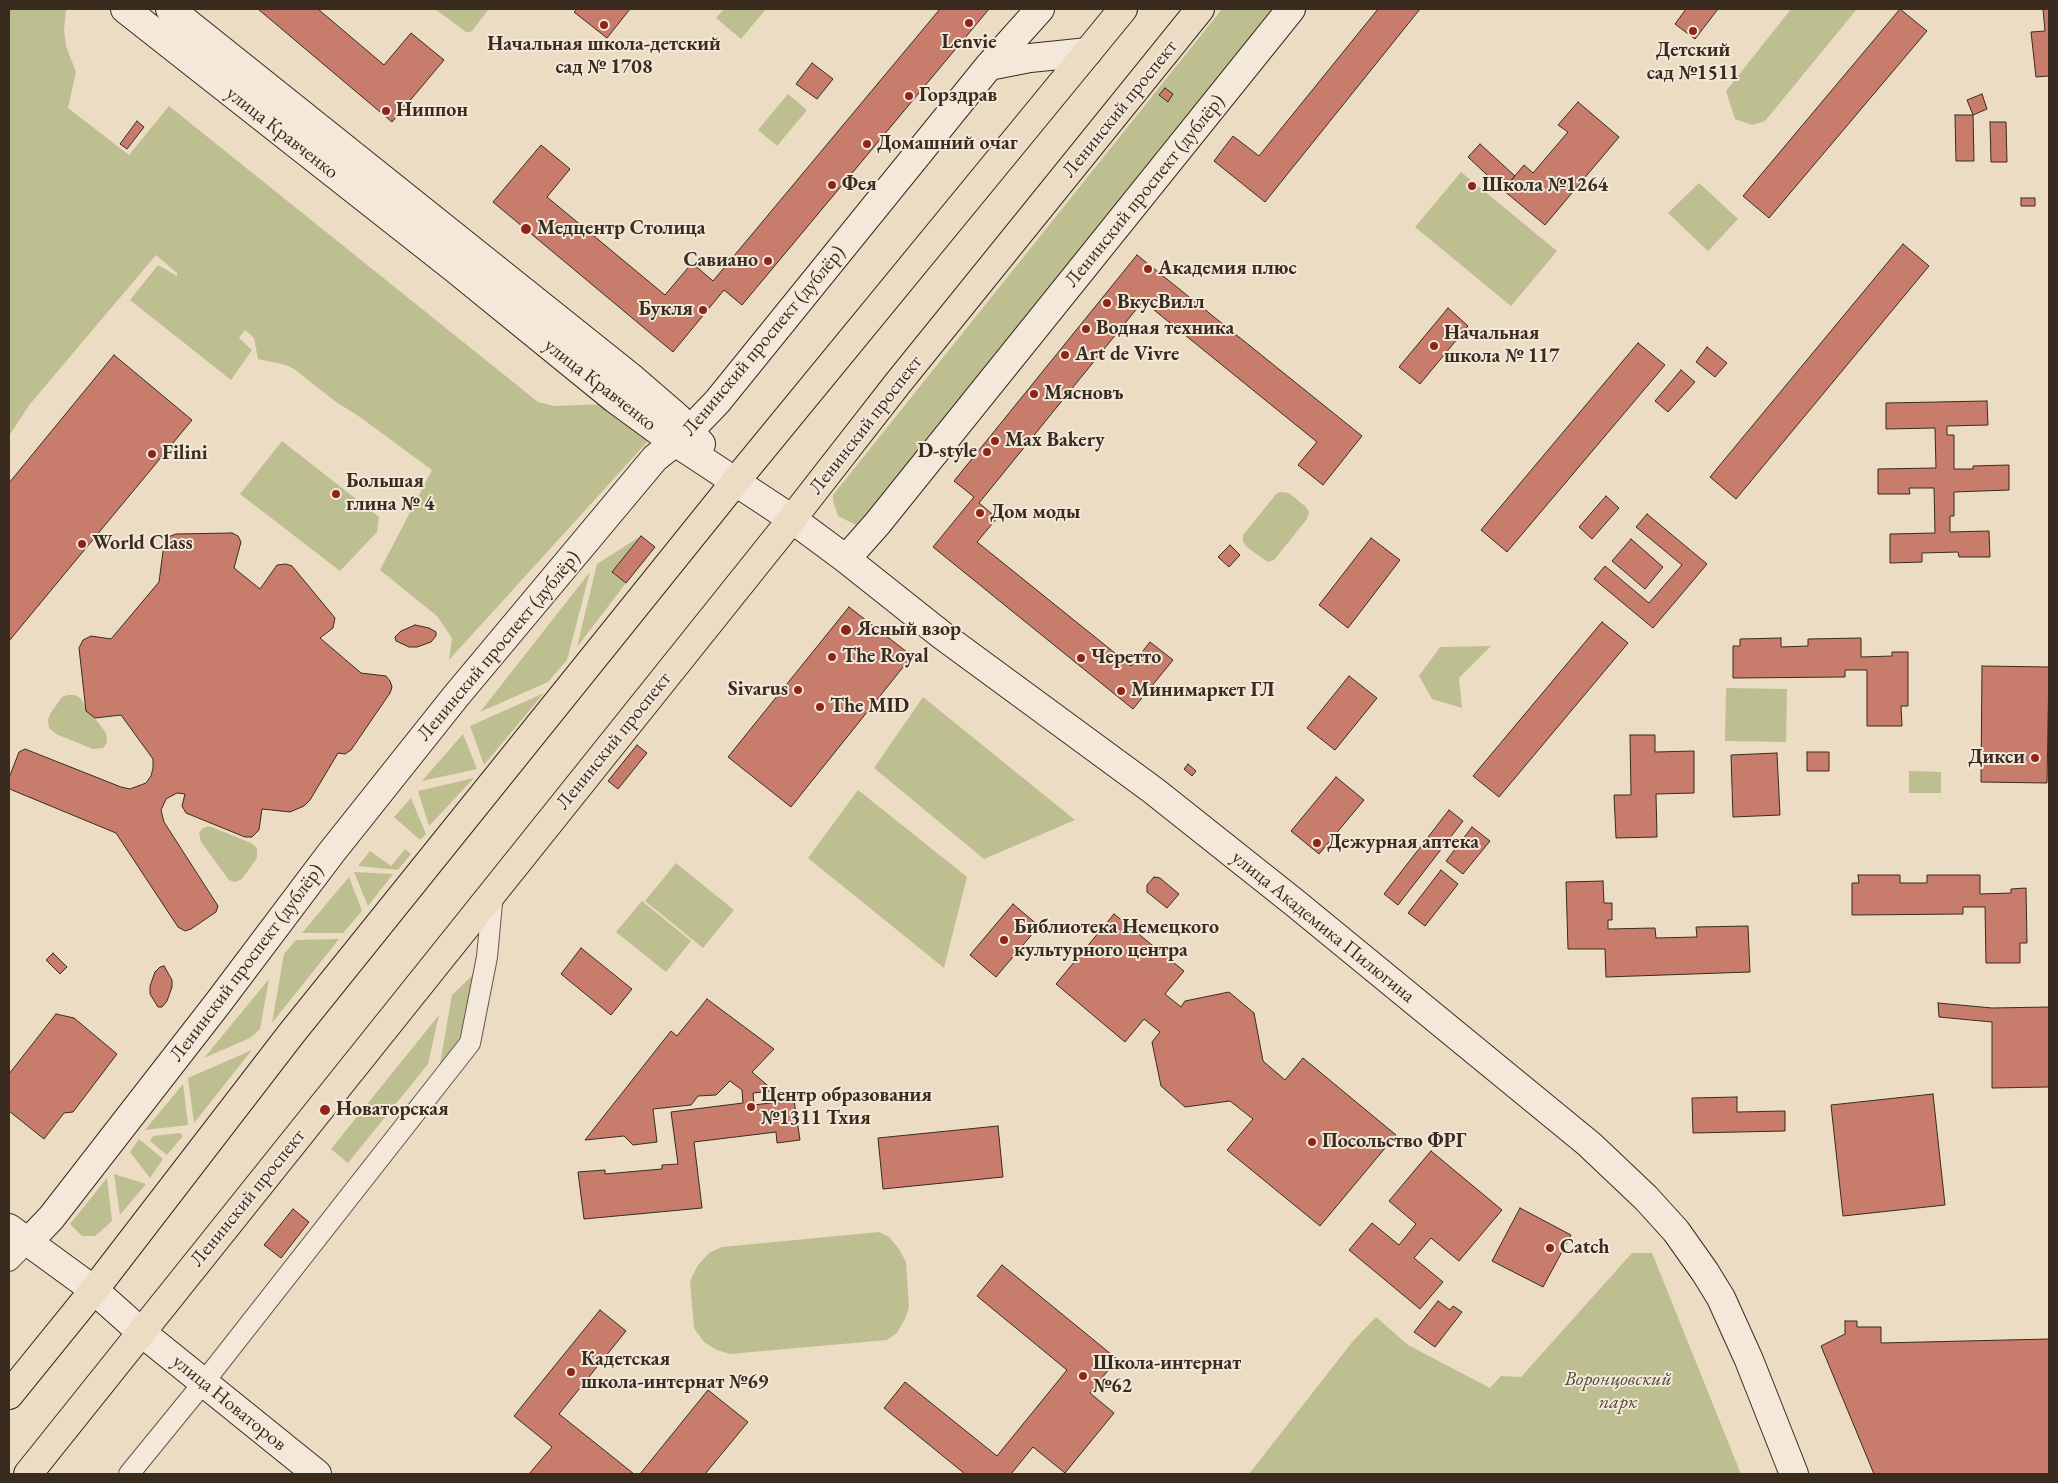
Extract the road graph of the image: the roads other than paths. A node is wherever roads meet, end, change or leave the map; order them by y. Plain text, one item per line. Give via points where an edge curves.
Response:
1 (125, 9) edge
2 (170, 9) edge
3 (1040, 9) edge
4 (1123, 9) edge
5 (1200, 9) edge
6 (1291, 9) edge
7 (1088, 52) junction
8 (989, 66) junction
9 (683, 437) junction
10 (735, 482) junction
11 (792, 519) junction
12 (846, 559) junction
13 (493, 892) junction
14 (15, 1244) edge
15 (94, 1290) junction
16 (140, 1332) junction
17 (204, 1382) junction
18 (9, 1395) edge
19 (28, 1474) edge
20 (129, 1474) edge
21 (317, 1474) edge
22 (1794, 1474) edge

1 - 9 street, улица Кравченко via 615,399
2 - 9 street, улица Кравченко via 638,383 677,417
3 - 8 street, Ленинский проспект (дублёр)
4 - 7 main road
5 - 11 main road, Ленинский проспект
6 - 12 street, Ленинский проспект (дублёр) via 878,524
7 - 8 street
7 - 10 main road
8 - 9 street, Ленинский проспект (дублёр) via 794,309 717,402
9 - 10 street, улица Кравченко
9 - 14 street, Ленинский проспект (дублёр) via 655,458 456,696 57,1210
10 - 11 street, улица Академика Пилюгина
10 - 15 main road via 291,1034
11 - 12 street, улица Академика Пилюгина
11 - 13 main road, Ленинский проспект
12 - 22 street, улица Академика Пилюгина via 950,641 1154,791 1295,903 1589,1144 1646,1198 1676,1231 1721,1298
13 - 16 main road, Ленинский проспект
13 - 17 street via 487,957 470,1042
14 - 15 street, улица Новаторов
15 - 16 street, улица Новаторов
15 - 18 main road
16 - 17 street, улица Новаторов
16 - 19 main road, Ленинский проспект
17 - 20 street
17 - 21 street, улица Новаторов

